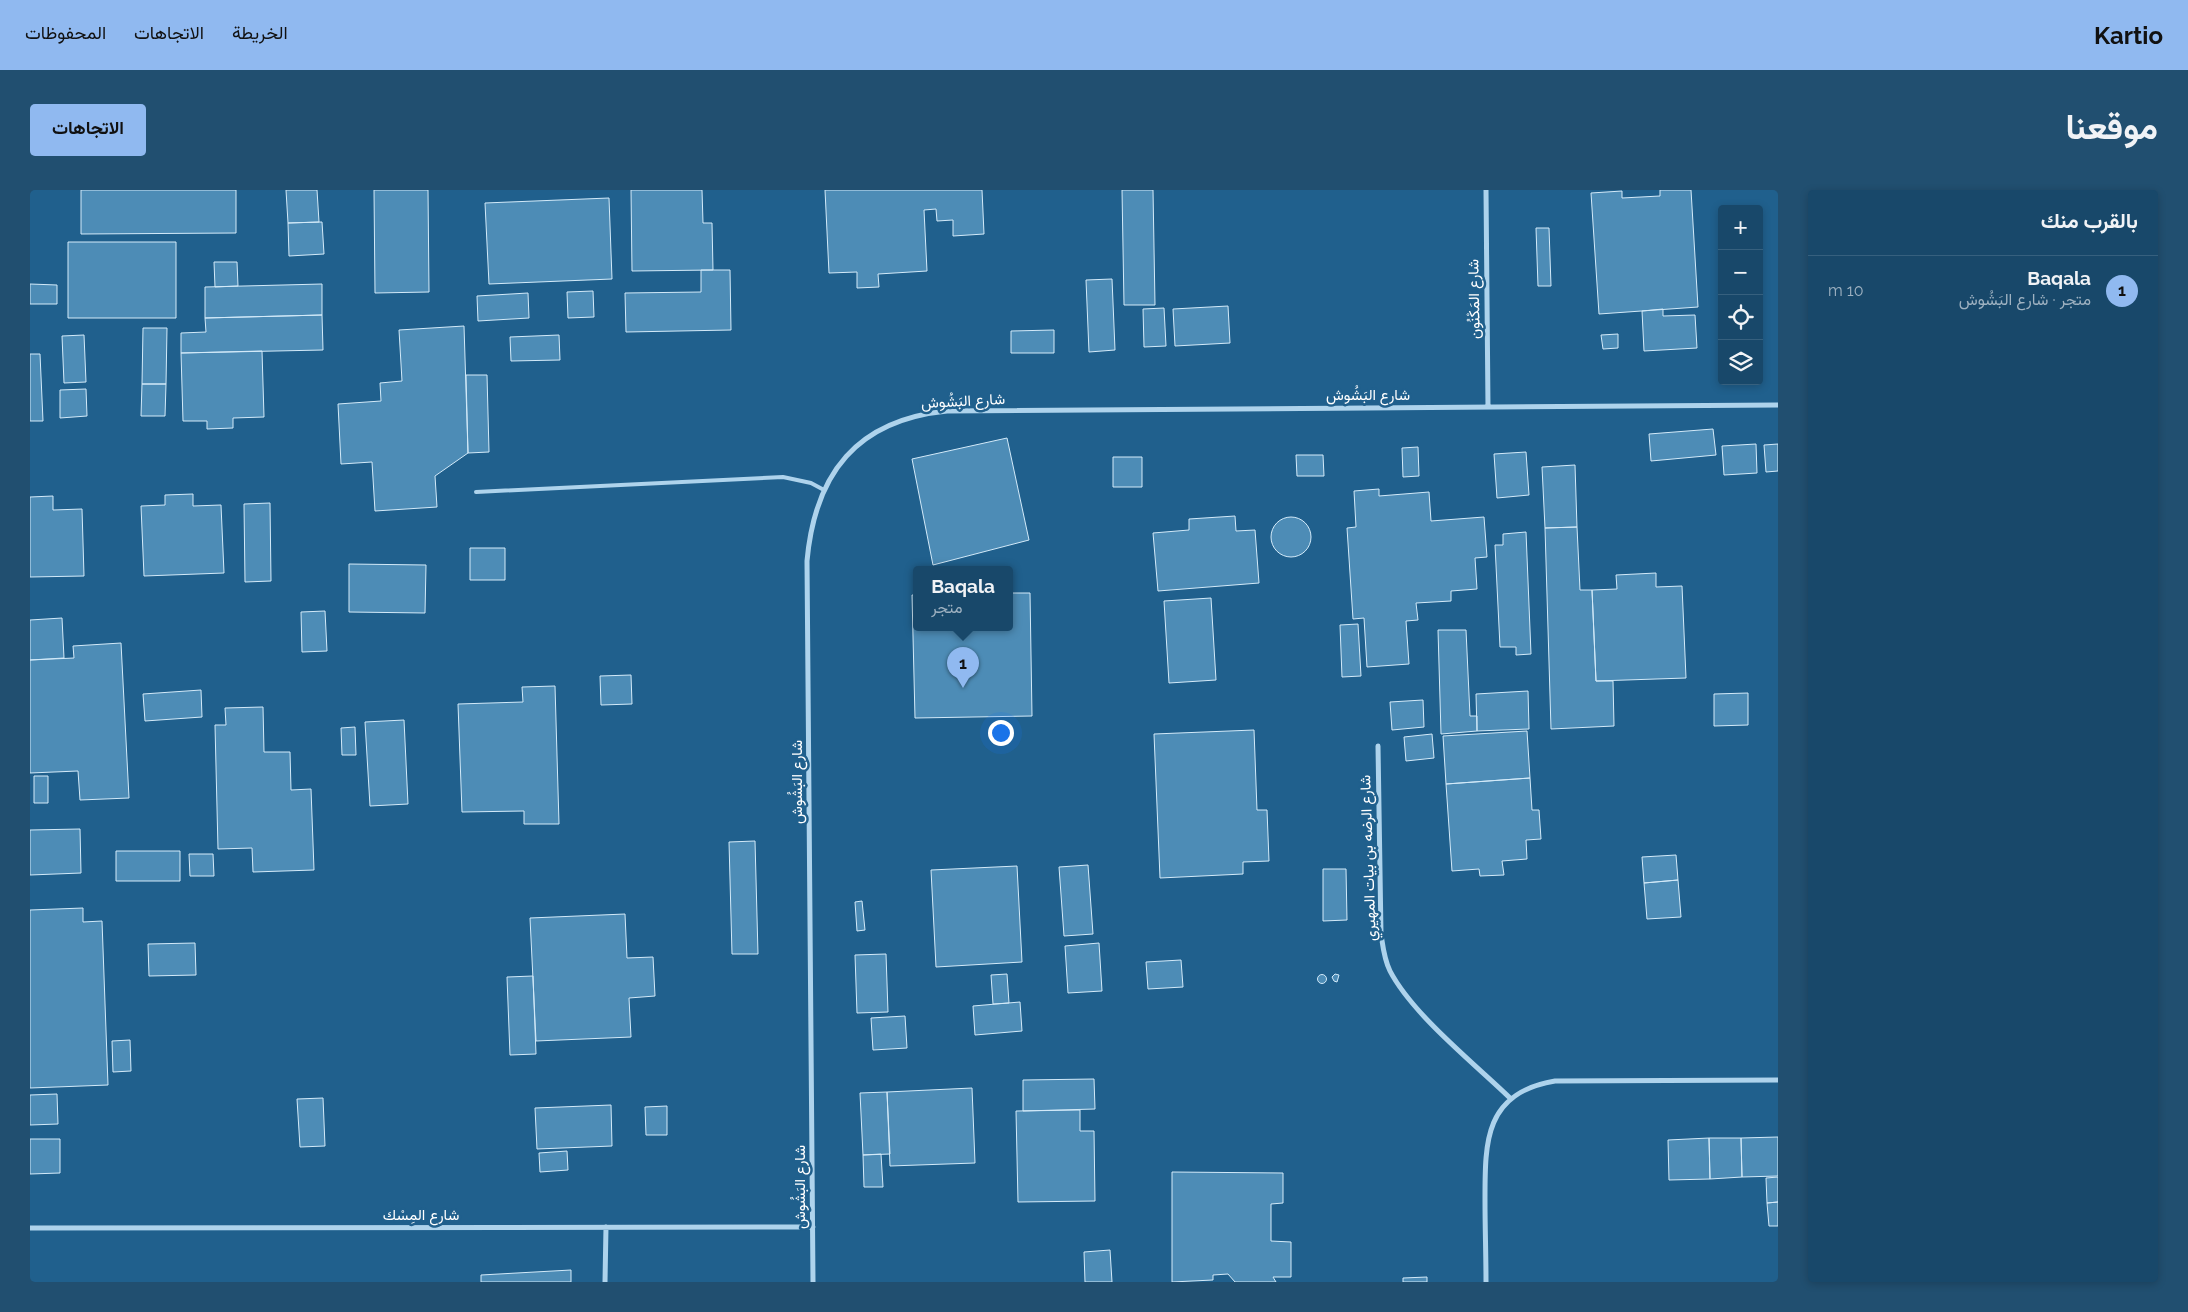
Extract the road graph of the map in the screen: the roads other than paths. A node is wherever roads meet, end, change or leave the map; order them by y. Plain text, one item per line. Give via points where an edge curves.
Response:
1 (1486, 190) edge
2 (1778, 404) edge
3 (1488, 407) junction
4 (824, 490) junction
5 (476, 492) dead end
6 (1378, 746) dead end
7 (1778, 1080) edge
8 (1511, 1099) junction
9 (606, 1227) junction
10 (813, 1227) junction
11 (30, 1228) edge
12 (605, 1282) edge
13 (813, 1282) edge
14 (1486, 1282) edge

1 - 3 street, شارع المَكْنُون
2 - 3 street, شارع البَشُوش
3 - 4 street, شارع البَشُوش via 957,411 924,414 879,429 859,443 842,460
4 - 5 lane via 783,476
4 - 10 street, شارع البَشُوش via 812,526 808,561
6 - 8 street, شارع الرضه بن بيات المهيري via 1381,934 1390,970 1416,1007
7 - 8 street via 1555,1081 1539,1084
8 - 14 street via 1492,1124 1485,1156
9 - 10 street, شارع المِسْك
9 - 11 street, شارع المِسْك
9 - 12 street
10 - 13 street, شارع البَشُوش

